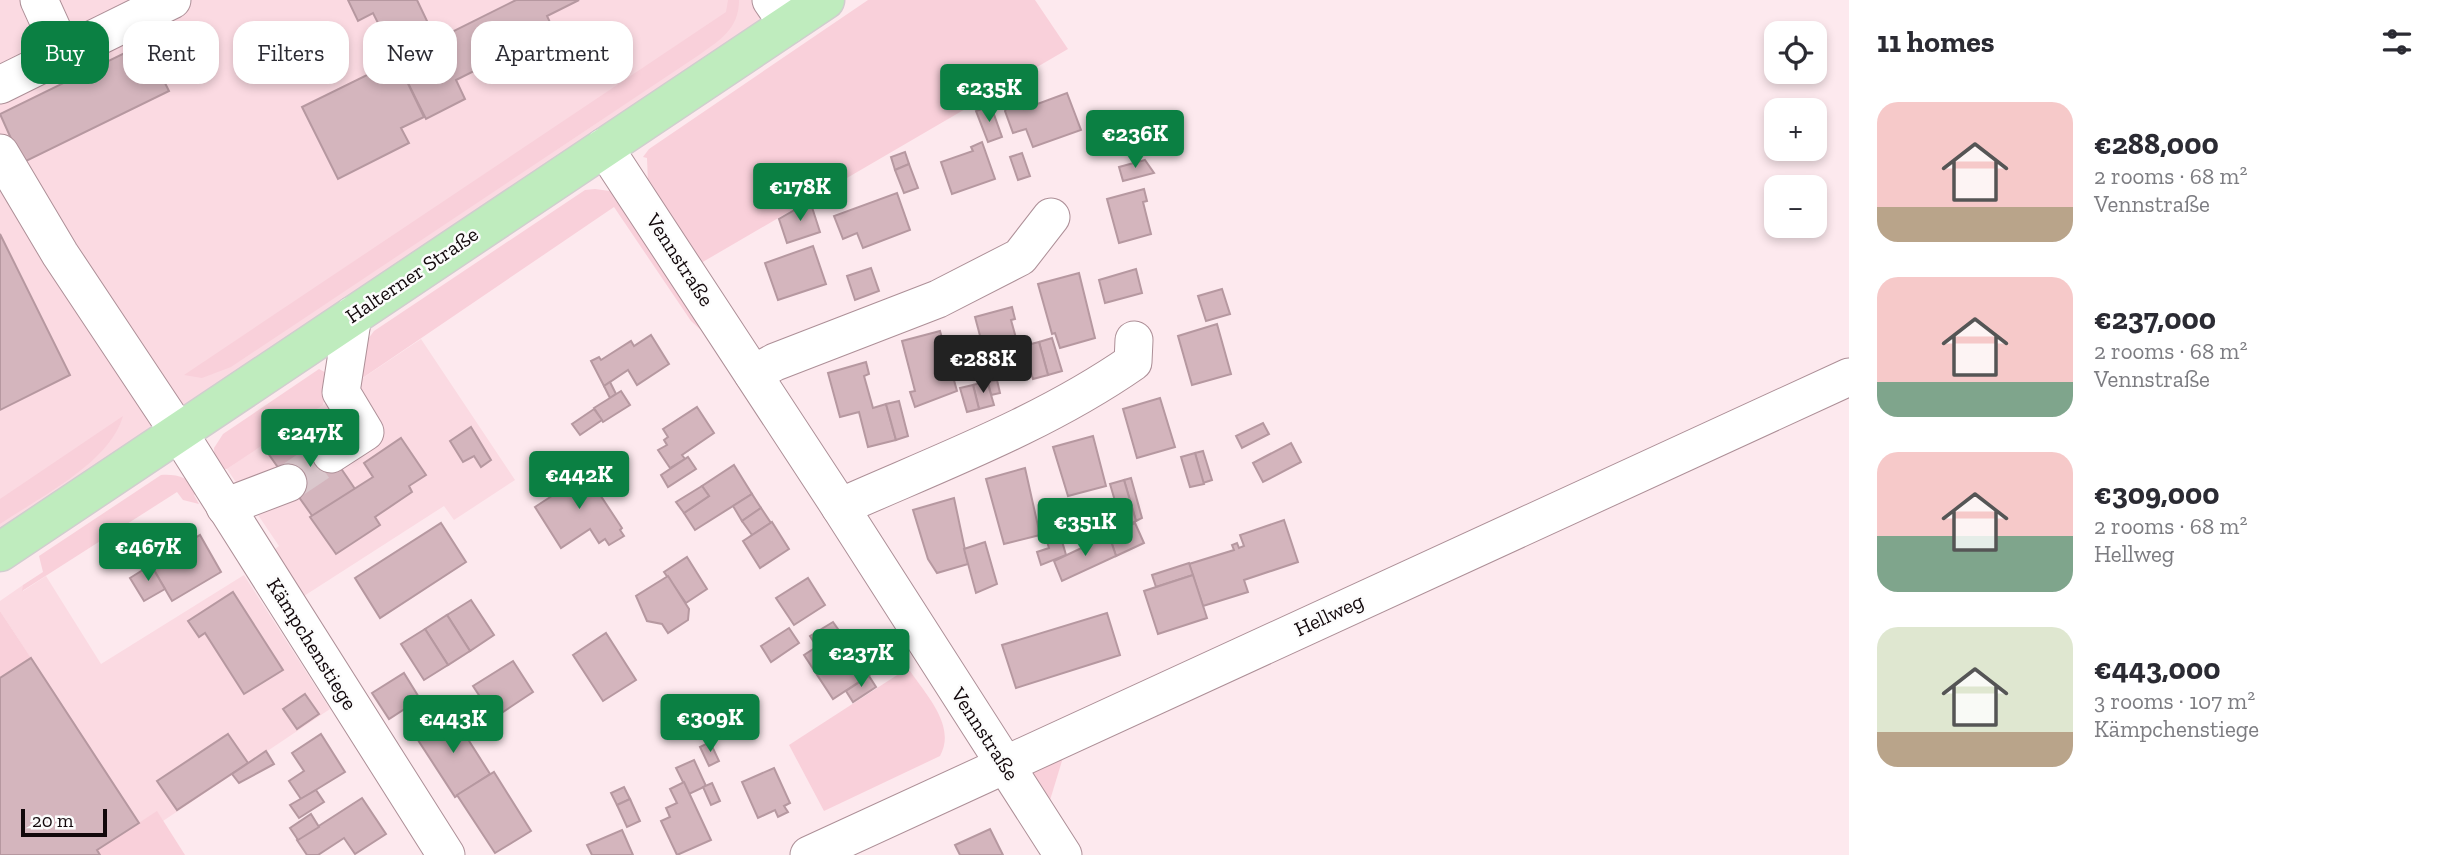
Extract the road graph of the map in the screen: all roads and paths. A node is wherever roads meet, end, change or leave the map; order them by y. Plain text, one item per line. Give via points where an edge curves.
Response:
1 (39, 0) edge
2 (825, 0) edge
3 (151, 5) edge
4 (779, 12) edge
5 (49, 21) edge
6 (109, 28) edge
7 (21, 74) edge
8 (0, 85) edge
9 (604, 147) junction
10 (0, 153) edge
11 (1051, 217) dead end
12 (353, 315) junction
13 (1134, 340) dead end
14 (753, 374) junction
15 (1849, 377) edge
16 (179, 433) junction
17 (331, 454) tunnel mouth
18 (288, 483) tunnel mouth
19 (225, 507) junction
20 (840, 507) junction
21 (0, 552) edge
22 (1004, 764) junction
23 (446, 855) edge
24 (808, 855) edge
25 (1063, 855) edge

1 - 5 street
2 - 4 main road, Halterner Straße
3 - 6 street
4 - 9 main road, Halterner Straße
7 - 8 street
9 - 12 main road, Halterner Straße
9 - 14 street, Vennstraße
10 - 16 street, Kämpchenstiege via 60,254
11 - 14 street via 1020,257 938,299
12 - 16 main road, Halterner Straße
12 - 17 street via 341,392 365,432
13 - 20 street via 1133,362 1106,381 1029,423
14 - 20 street, Vennstraße
15 - 22 street, Hellweg
16 - 19 street, Kämpchenstiege
16 - 21 main road, Halterner Straße
18 - 19 street
19 - 23 street, Kämpchenstiege
20 - 22 street, Vennstraße
22 - 24 street, Hellweg
22 - 25 street, Vennstraße

